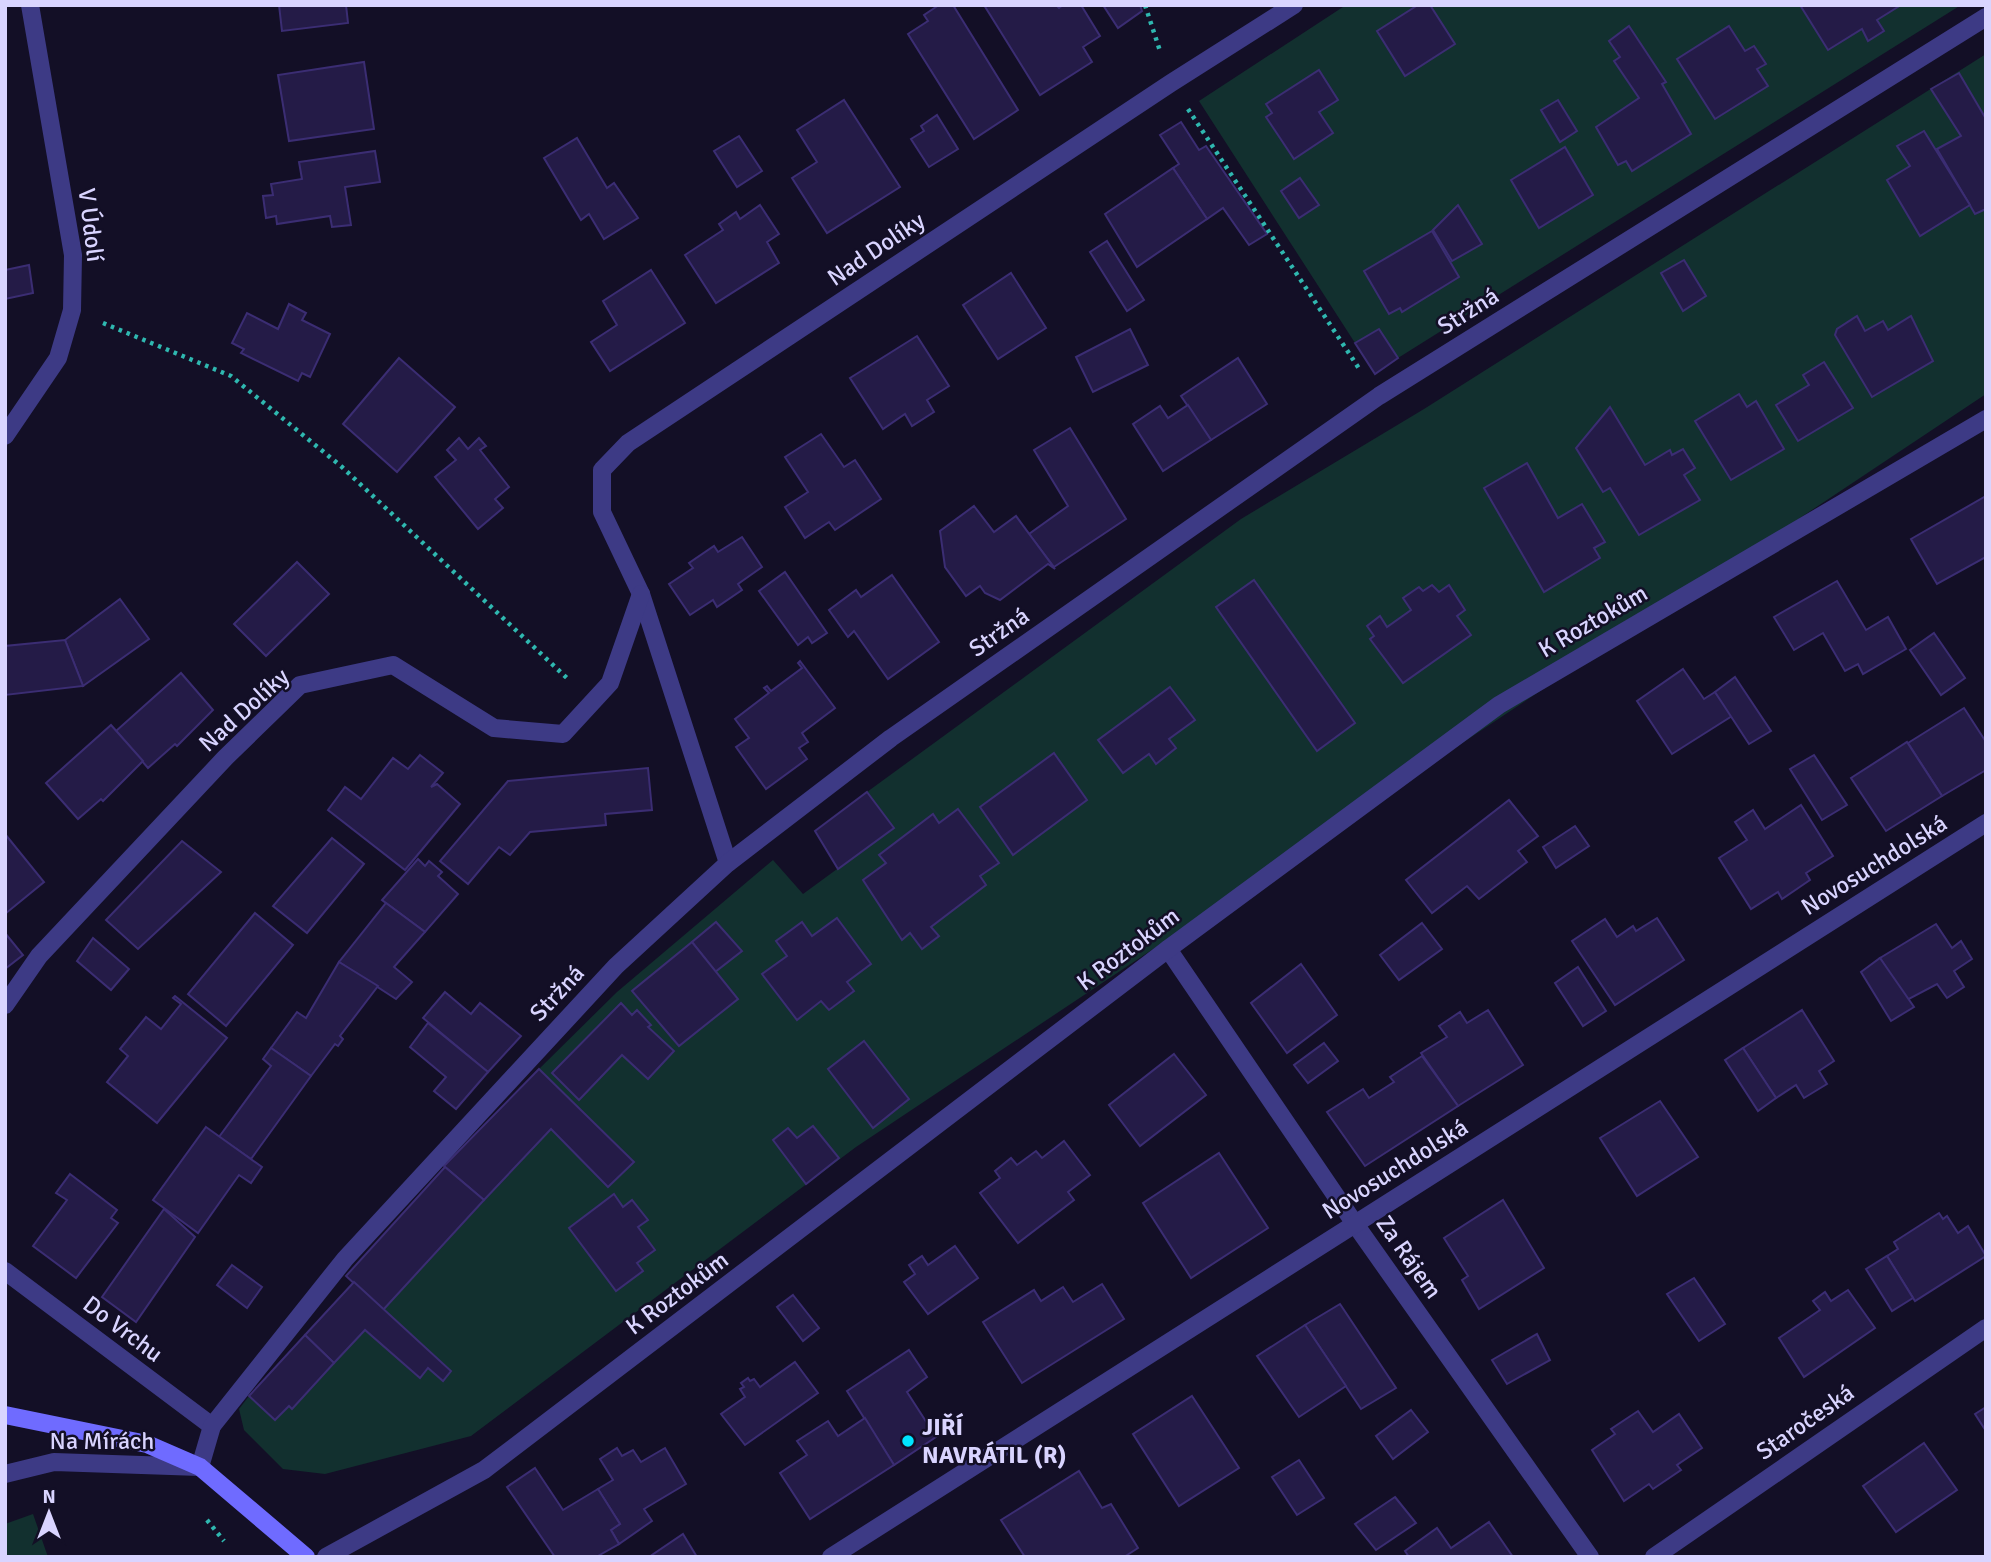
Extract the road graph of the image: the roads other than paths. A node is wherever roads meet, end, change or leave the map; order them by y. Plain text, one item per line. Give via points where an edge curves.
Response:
1 (30, 5) edge
2 (1294, 5) edge
3 (1986, 17) edge
4 (1986, 419) edge
5 (5, 436) edge
6 (641, 594) junction
7 (1986, 823) edge
8 (728, 863) junction
9 (1168, 949) junction
10 (5, 1005) edge
11 (1355, 1224) junction
12 (5, 1270) edge
13 (1986, 1328) edge
14 (5, 1415) edge
15 (212, 1426) junction
16 (200, 1467) junction
17 (5, 1474) edge
18 (306, 1557) edge
19 (326, 1557) edge
20 (831, 1557) edge
21 (1590, 1557) edge
22 (1654, 1557) edge

1 - 5 street, V Údolí via 74,255 72,310 58,358
2 - 6 street, Nad Dolíky via 628,443 602,470 602,512
3 - 8 street, Stržná via 1379,396 891,738
4 - 9 street, K Roztokům via 1499,705
6 - 8 street, Nad Dolíky
6 - 10 street, Nad Dolíky via 610,683 563,734 494,728 393,665 300,685 39,956
7 - 11 street, Novosuchdolská
8 - 15 street, Stržná via 615,966 355,1249
9 - 11 street, Za Rájem
9 - 19 street, K Roztokům via 484,1470
11 - 20 street, Novosuchdolská
11 - 21 street, Za Rájem
12 - 15 street, Do Vrchu
13 - 22 street, Staročeská
14 - 16 street via 147,1444
15 - 16 street, Stržná
16 - 17 street, Na Mírách via 54,1462
16 - 18 street

